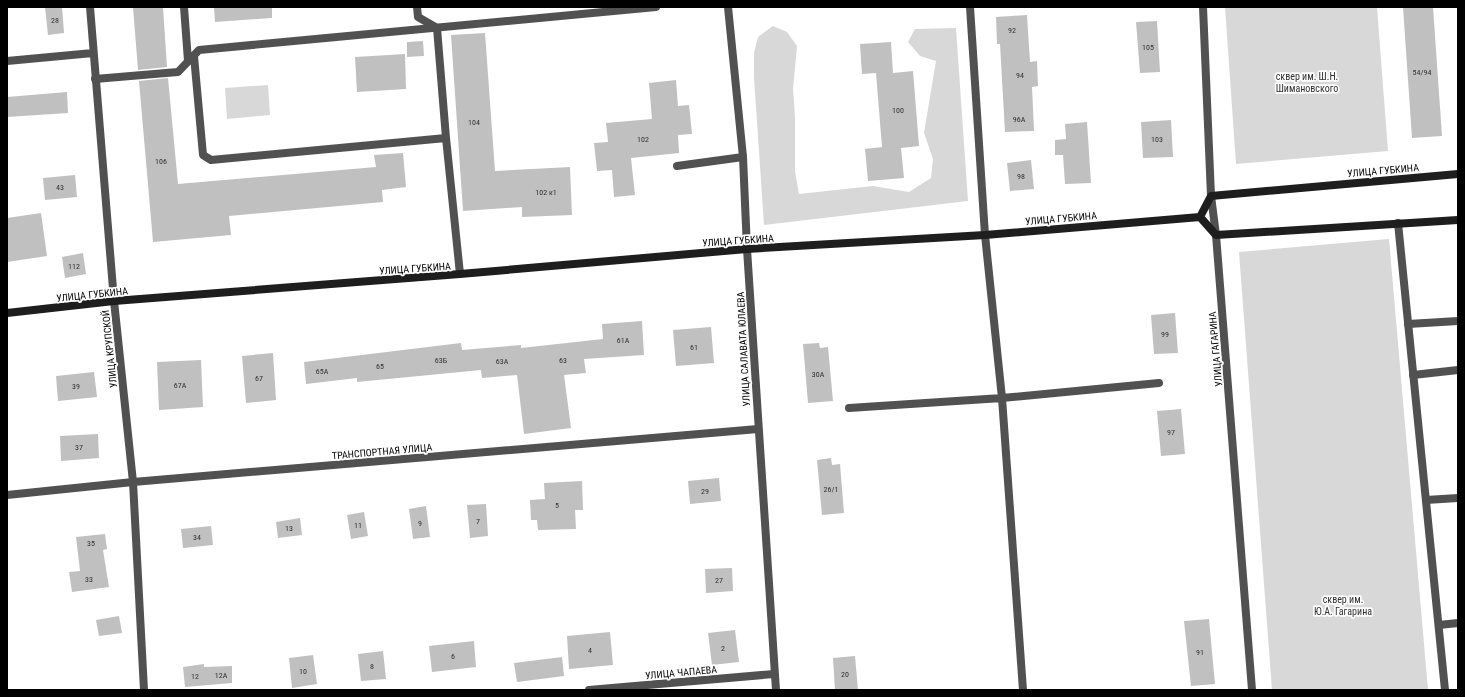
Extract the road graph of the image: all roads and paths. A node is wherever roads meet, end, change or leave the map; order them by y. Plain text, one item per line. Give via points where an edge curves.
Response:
1 (90, 7) edge
2 (184, 7) edge
3 (417, 7) edge
4 (656, 7) edge
5 (728, 7) edge
6 (970, 7) edge
7 (1203, 7) edge
8 (437, 28) junction
9 (93, 53) junction
10 (191, 59) junction
11 (7, 61) edge
12 (95, 79) junction
13 (446, 138) junction
14 (743, 157) junction
15 (677, 166) dead end
16 (1458, 174) edge
17 (1211, 196) junction
18 (1200, 217) junction
19 (1458, 220) edge
20 (1398, 223) junction
21 (985, 235) junction
22 (1216, 235) junction
23 (747, 249) junction
24 (460, 274) junction
25 (114, 301) junction
26 (7, 313) edge
27 (1458, 321) edge
28 (1408, 324) junction
29 (1458, 370) edge
30 (1413, 375) junction
31 (1159, 383) dead end
32 (1002, 398) junction
33 (849, 408) dead end
34 (758, 429) junction
35 (133, 482) junction
36 (7, 495) edge
37 (1458, 498) edge
38 (1426, 500) junction
39 (1458, 623) edge
40 (1439, 626) junction
41 (774, 674) junction
42 (144, 690) edge
43 (589, 690) edge
44 (776, 690) edge
45 (1023, 690) edge
46 (1252, 690) edge
47 (1445, 690) edge

1 - 9 street, УЛИЦА КРУПСКОЙ
2 - 10 street
3 - 8 street via 418,17
4 - 8 street
5 - 14 street, УЛИЦА САЛАВАТА ЮЛАЕВА
6 - 21 street
7 - 17 street, УЛИЦА ГАГАРИНА
8 - 10 street via 199,50
8 - 13 street
9 - 11 street
9 - 12 street, УЛИЦА КРУПСКОЙ
10 - 12 street via 178,72
10 - 13 street via 203,155 211,160
12 - 25 street, УЛИЦА КРУПСКОЙ
13 - 24 street
14 - 15 street
14 - 23 street, УЛИЦА САЛАВАТА ЮЛАЕВА
16 - 17 main road, УЛИЦА ГУБКИНА
17 - 18 main road
17 - 22 street, УЛИЦА ГАГАРИНА
18 - 21 main road, УЛИЦА ГУБКИНА
18 - 22 main road
19 - 20 main road
20 - 22 main road
20 - 28 street
21 - 23 main road, УЛИЦА ГУБКИНА
21 - 32 street
22 - 46 street, УЛИЦА ГАГАРИНА
23 - 24 main road, УЛИЦА ГУБКИНА
23 - 34 street, УЛИЦА САЛАВАТА ЮЛАЕВА
24 - 25 main road, УЛИЦА ГУБКИНА
25 - 26 main road, УЛИЦА ГУБКИНА
25 - 35 street, УЛИЦА КРУПСКОЙ
27 - 28 street
28 - 30 street
29 - 30 street
30 - 38 street
31 - 32 street
32 - 33 street
32 - 45 street
34 - 35 street, ТРАНСПОРТНАЯ УЛИЦА
34 - 41 street, УЛИЦА САЛАВАТА ЮЛАЕВА
35 - 36 street, ТРАНСПОРТНАЯ УЛИЦА
35 - 42 street, УЛИЦА КРУПСКОЙ
37 - 38 street
38 - 40 street
39 - 40 street
40 - 47 street
41 - 43 street, УЛИЦА ЧАПАЕВА
41 - 44 street, УЛИЦА САЛАВАТА ЮЛАЕВА

